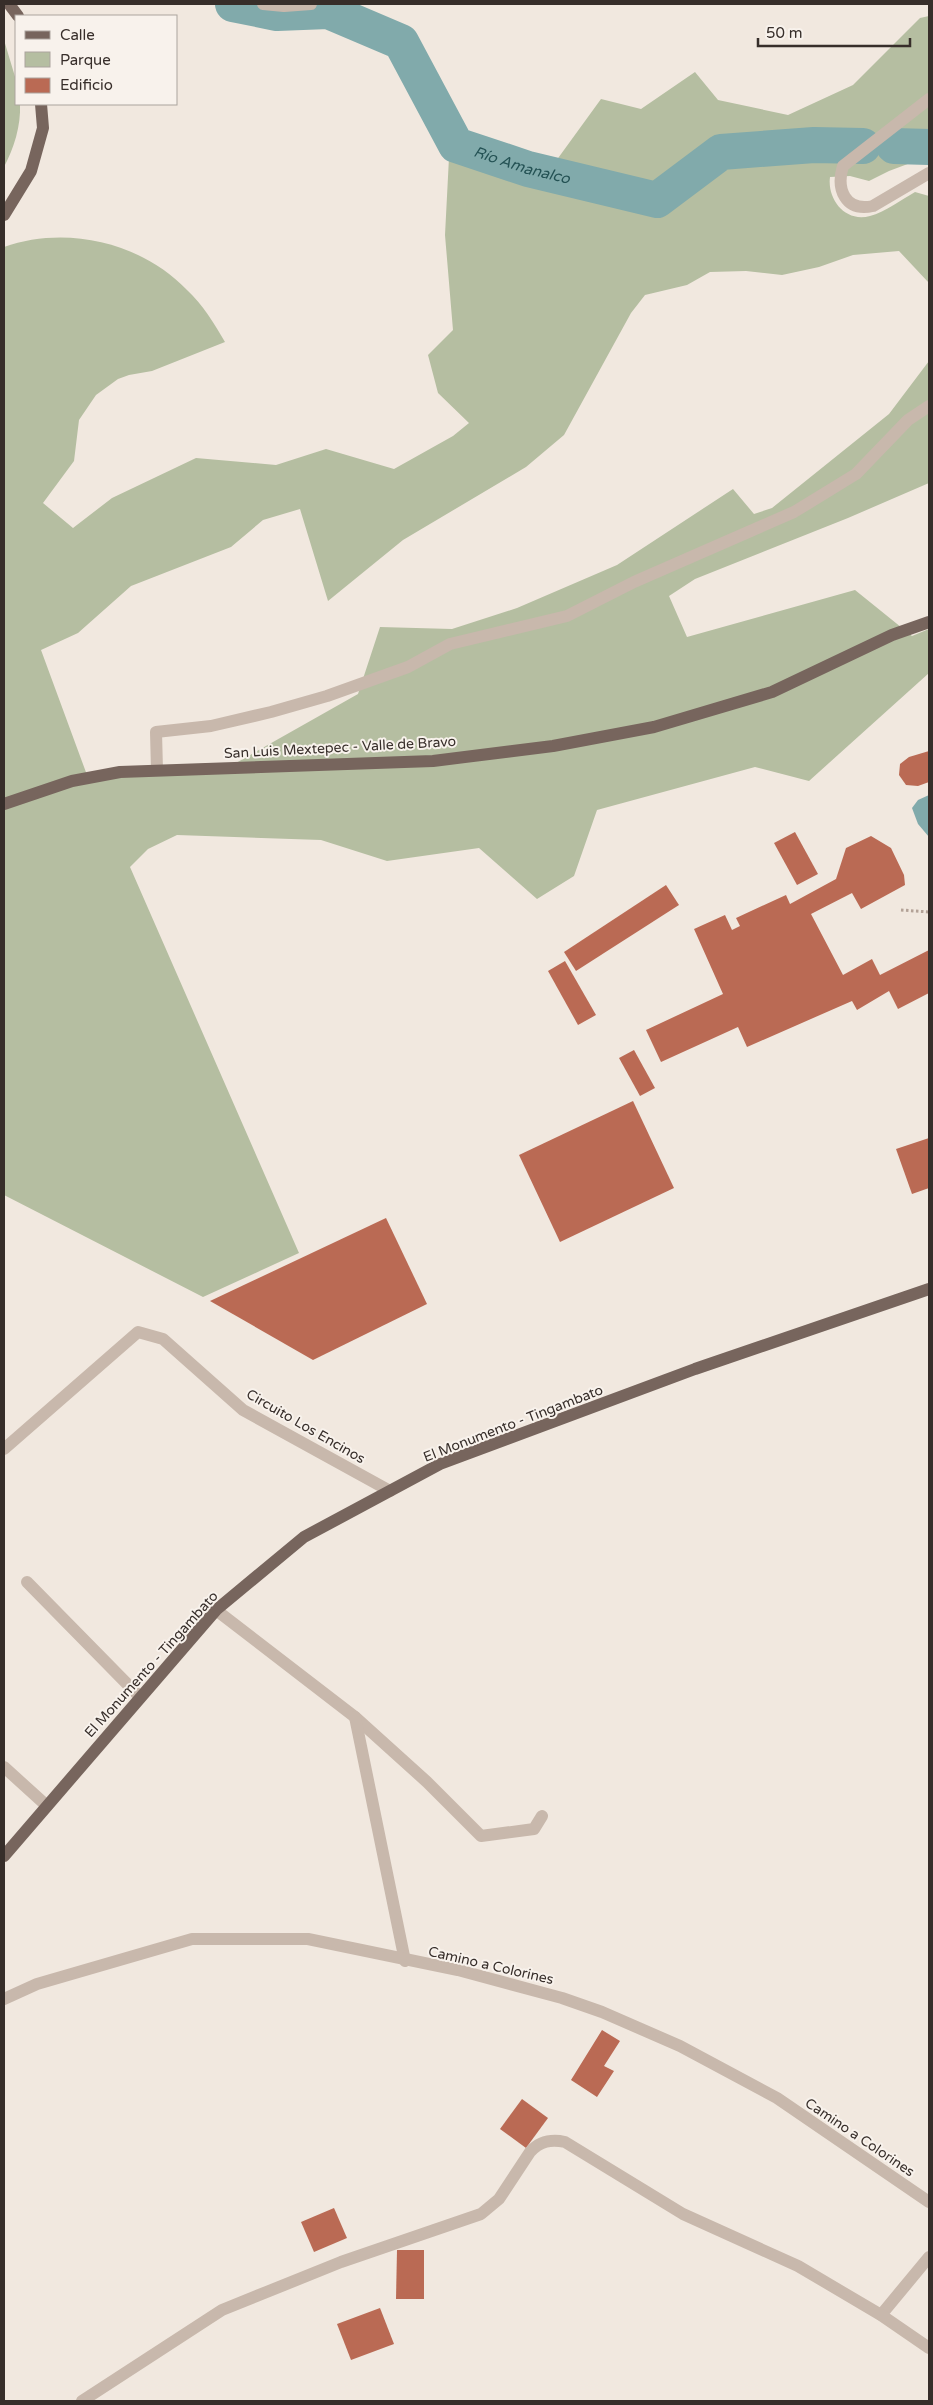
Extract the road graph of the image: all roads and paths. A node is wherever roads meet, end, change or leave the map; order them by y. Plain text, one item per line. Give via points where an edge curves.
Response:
1 (9, 4) edge
2 (263, 4) edge
3 (311, 4) edge
4 (17, 15) edge
5 (929, 99) edge
6 (41, 105) edge
7 (929, 173) edge
8 (4, 215) edge
9 (929, 406) edge
10 (929, 622) edge
11 (156, 770) junction
12 (4, 804) edge
13 (901, 910) dead end
14 (929, 912) edge
15 (929, 1289) edge
16 (4, 1449) edge
17 (390, 1491) junction
18 (27, 1582) dead end
19 (216, 1610) junction
20 (140, 1698) junction
21 (355, 1717) junction
22 (4, 1767) edge
23 (47, 1806) junction
24 (542, 1816) dead end
25 (4, 1856) edge
26 (405, 1961) junction
27 (4, 1999) edge
28 (929, 2202) edge
29 (929, 2257) edge
30 (881, 2314) junction
31 (929, 2348) edge
32 (82, 2401) edge

1 - 4 main road
2 - 3 street
5 - 7 street via 843,166 840,188 847,200 866,208
6 - 8 main road via 43,128 31,171
9 - 11 street via 908,420 856,474 794,512 634,582 567,616 450,644 408,667 271,712 211,726 156,732
10 - 11 main road, San Luis Mextepec - Valle de Bravo via 892,635 772,692 645,729 553,746 433,760
11 - 12 main road, San Luis Mextepec - Valle de Bravo via 120,772 72,781
13 - 14 path
15 - 17 main road, El Monumento - Tingambato via 695,1370 440,1464
16 - 17 street, Circuito Los Encinos via 138,1332 163,1339 243,1410
17 - 19 main road, El Monumento - Tingambato via 304,1537
18 - 20 street
19 - 20 main road, El Monumento - Tingambato
19 - 21 street
20 - 23 main road, El Monumento - Tingambato
21 - 24 street via 481,1836 534,1829
21 - 26 street
22 - 23 street
23 - 25 main road, El Monumento - Tingambato
26 - 27 street, Camino a Colorines via 308,1939 192,1939 37,1984
26 - 28 street, Camino a Colorines via 467,1972 562,1998 680,2046 777,2098
29 - 30 street
30 - 31 street
30 - 32 street via 798,2266 683,2214 565,2142 550,2140 530,2152 499,2199 481,2214 341,2262 222,2310

